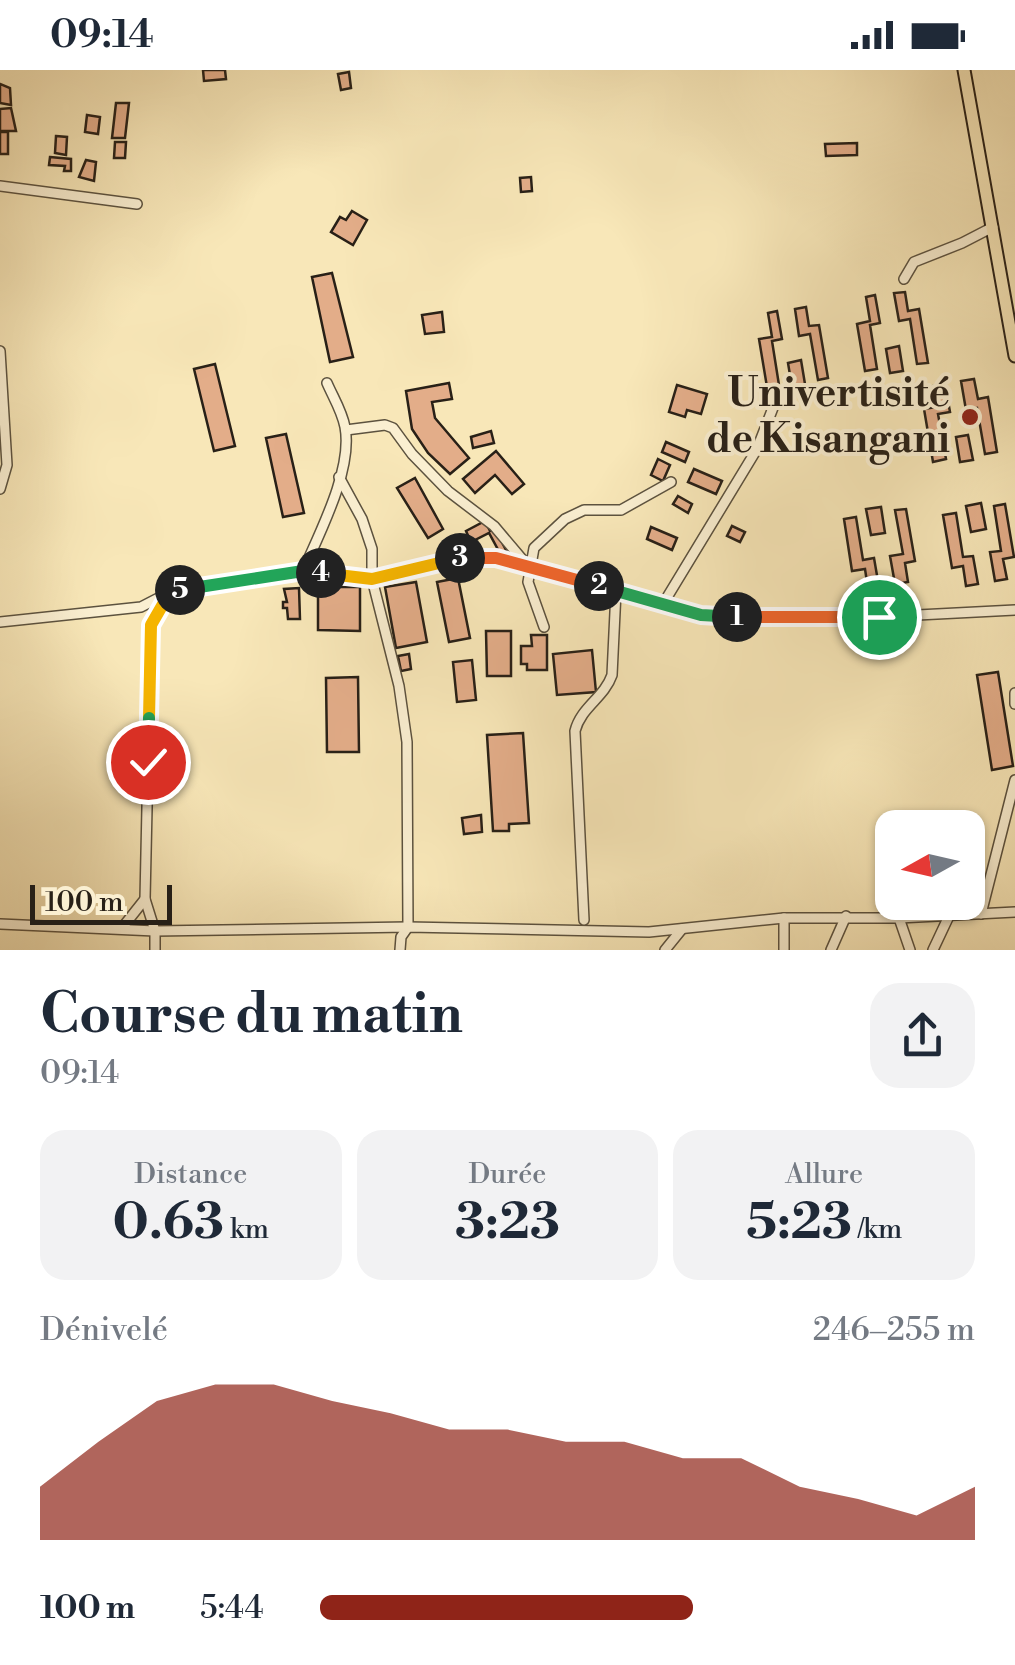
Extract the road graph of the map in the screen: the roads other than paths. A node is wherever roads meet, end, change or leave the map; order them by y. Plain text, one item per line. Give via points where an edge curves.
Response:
1 (964, 70) edge
2 (0, 186) edge
3 (137, 204) dead end
4 (993, 226) junction
5 (904, 279) dead end
6 (0, 351) edge
7 (1015, 356) edge
8 (327, 383) dead end
9 (776, 400) dead end
10 (346, 430) junction
11 (339, 477) junction
12 (671, 482) dead end
13 (0, 489) edge
14 (529, 567) junction
15 (303, 571) junction
16 (372, 579) junction
17 (616, 591) junction
18 (170, 592) junction
19 (663, 604) junction
20 (140, 606) junction
21 (1015, 610) edge
22 (0, 622) edge
23 (151, 625) junction
24 (544, 627) dead end
25 (1015, 693) edge
26 (1015, 704) edge
27 (1015, 780) edge
28 (985, 898) edge
29 (145, 899) junction
30 (1015, 912) edge
31 (985, 914) edge
32 (846, 916) junction
33 (875, 917) edge
34 (784, 918) junction
35 (584, 920) junction
36 (900, 920) edge
37 (946, 920) edge
38 (0, 924) edge
39 (408, 927) junction
40 (122, 928) junction
41 (682, 929) junction
42 (569, 930) junction
43 (155, 931) junction
44 (604, 931) junction
45 (155, 950) edge
46 (400, 950) edge
47 (666, 950) edge
48 (784, 950) edge
49 (832, 950) edge
50 (910, 950) edge
51 (933, 950) edge

1 - 4 main road
2 - 3 street
4 - 5 street via 914,262
4 - 7 main road
6 - 13 street via 7,465
8 - 10 street
9 - 19 street via 757,449
10 - 11 street
10 - 14 street via 392,428 448,492 494,526
11 - 15 street
11 - 16 street via 372,549
12 - 14 street via 621,510 584,510 564,519 534,548
14 - 16 street via 461,558
14 - 17 street
14 - 24 street
15 - 16 street
15 - 18 street
16 - 39 street via 407,742
17 - 19 street
17 - 35 street via 612,675 575,731
18 - 20 street
18 - 23 street
19 - 21 street via 701,615 753,618
20 - 22 street
20 - 23 street
23 - 29 street
25 - 26 street
27 - 28 street
29 - 40 street
29 - 43 street
30 - 31 street
32 - 33 street
32 - 34 street
32 - 49 street
34 - 41 street
34 - 48 street
35 - 42 street
35 - 44 street
36 - 50 street
37 - 51 street
38 - 40 street
39 - 42 street
39 - 43 street
39 - 46 street
40 - 43 street
41 - 44 street
41 - 47 street
42 - 44 street
43 - 45 street

